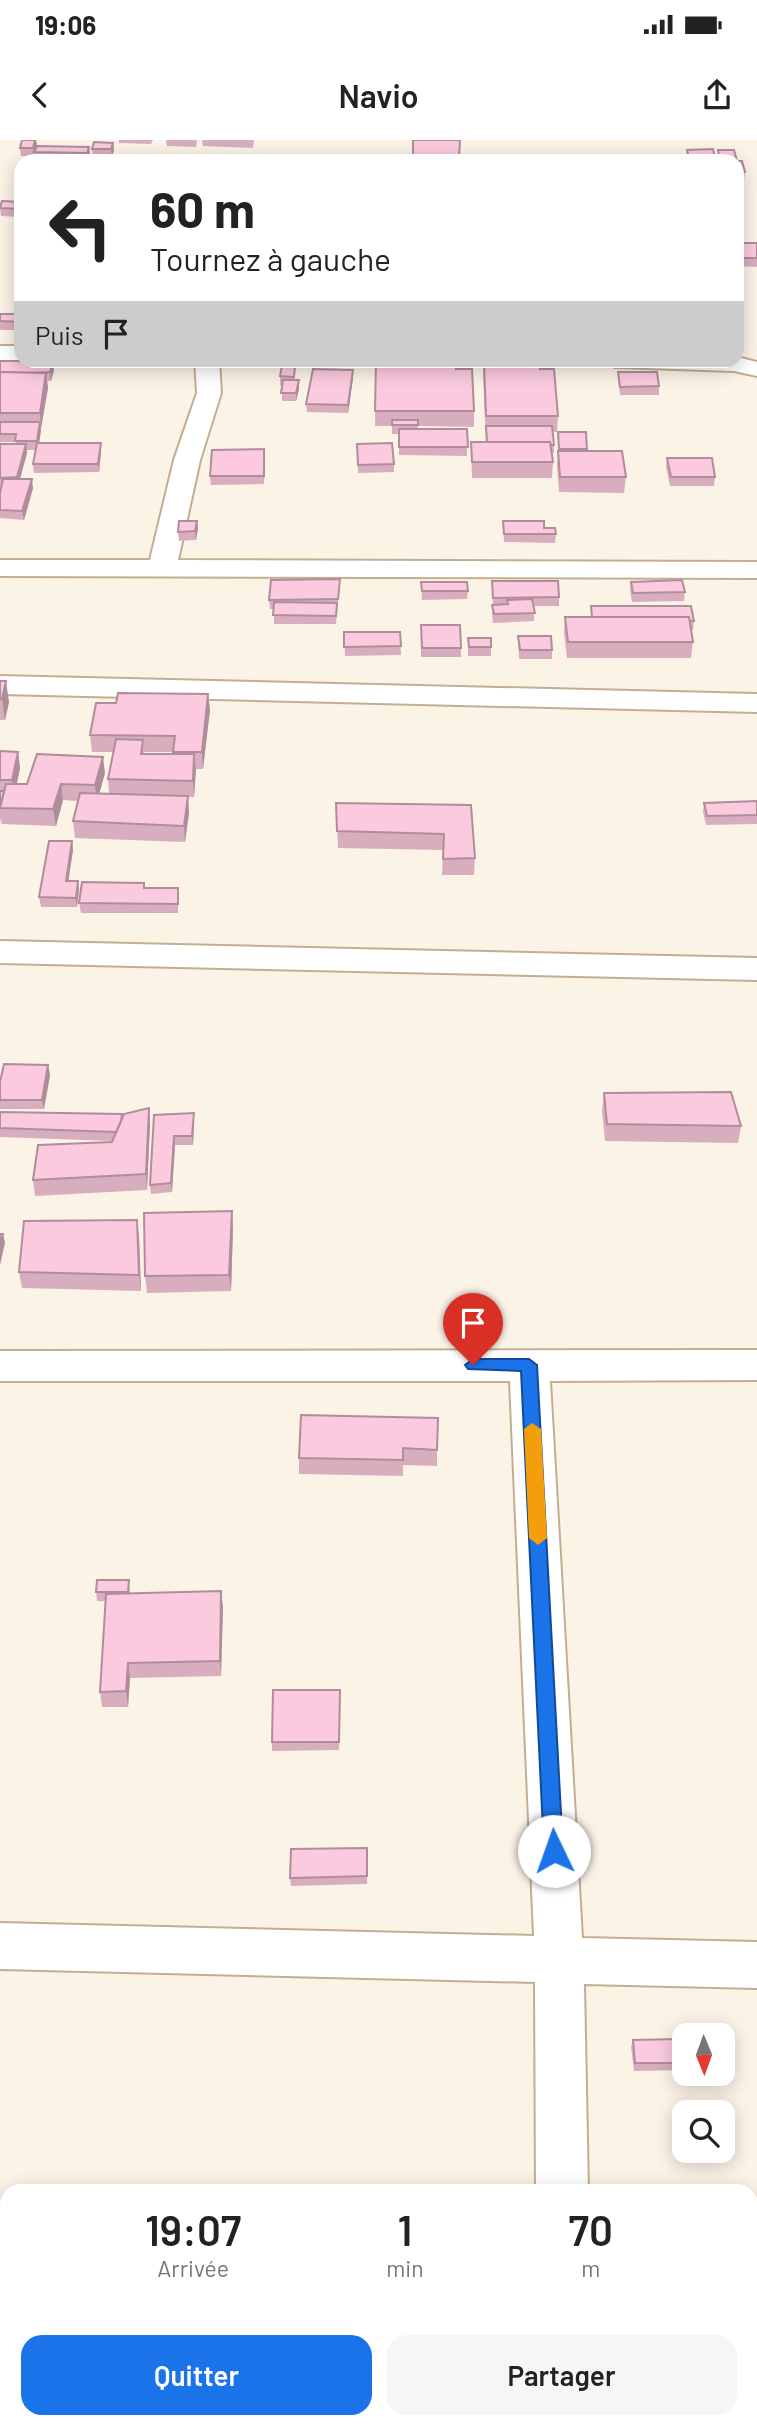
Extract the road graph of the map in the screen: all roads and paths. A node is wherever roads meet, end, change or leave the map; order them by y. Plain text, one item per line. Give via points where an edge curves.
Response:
1 (207, 368) edge
2 (0, 568) edge
3 (162, 569) junction
4 (757, 570) edge
5 (0, 685) edge
6 (757, 703) edge
7 (0, 952) edge
8 (757, 969) edge
9 (529, 1365) junction
10 (757, 1365) edge
11 (0, 1366) edge
12 (0, 1947) edge
13 (559, 1959) junction
14 (757, 1965) edge
15 (562, 2184) edge

1 - 3 street via 209,393 187,460
2 - 3 street
3 - 4 street
5 - 6 street
7 - 8 street
9 - 10 street
9 - 11 street
9 - 13 street
12 - 13 street
13 - 14 street
13 - 15 street

